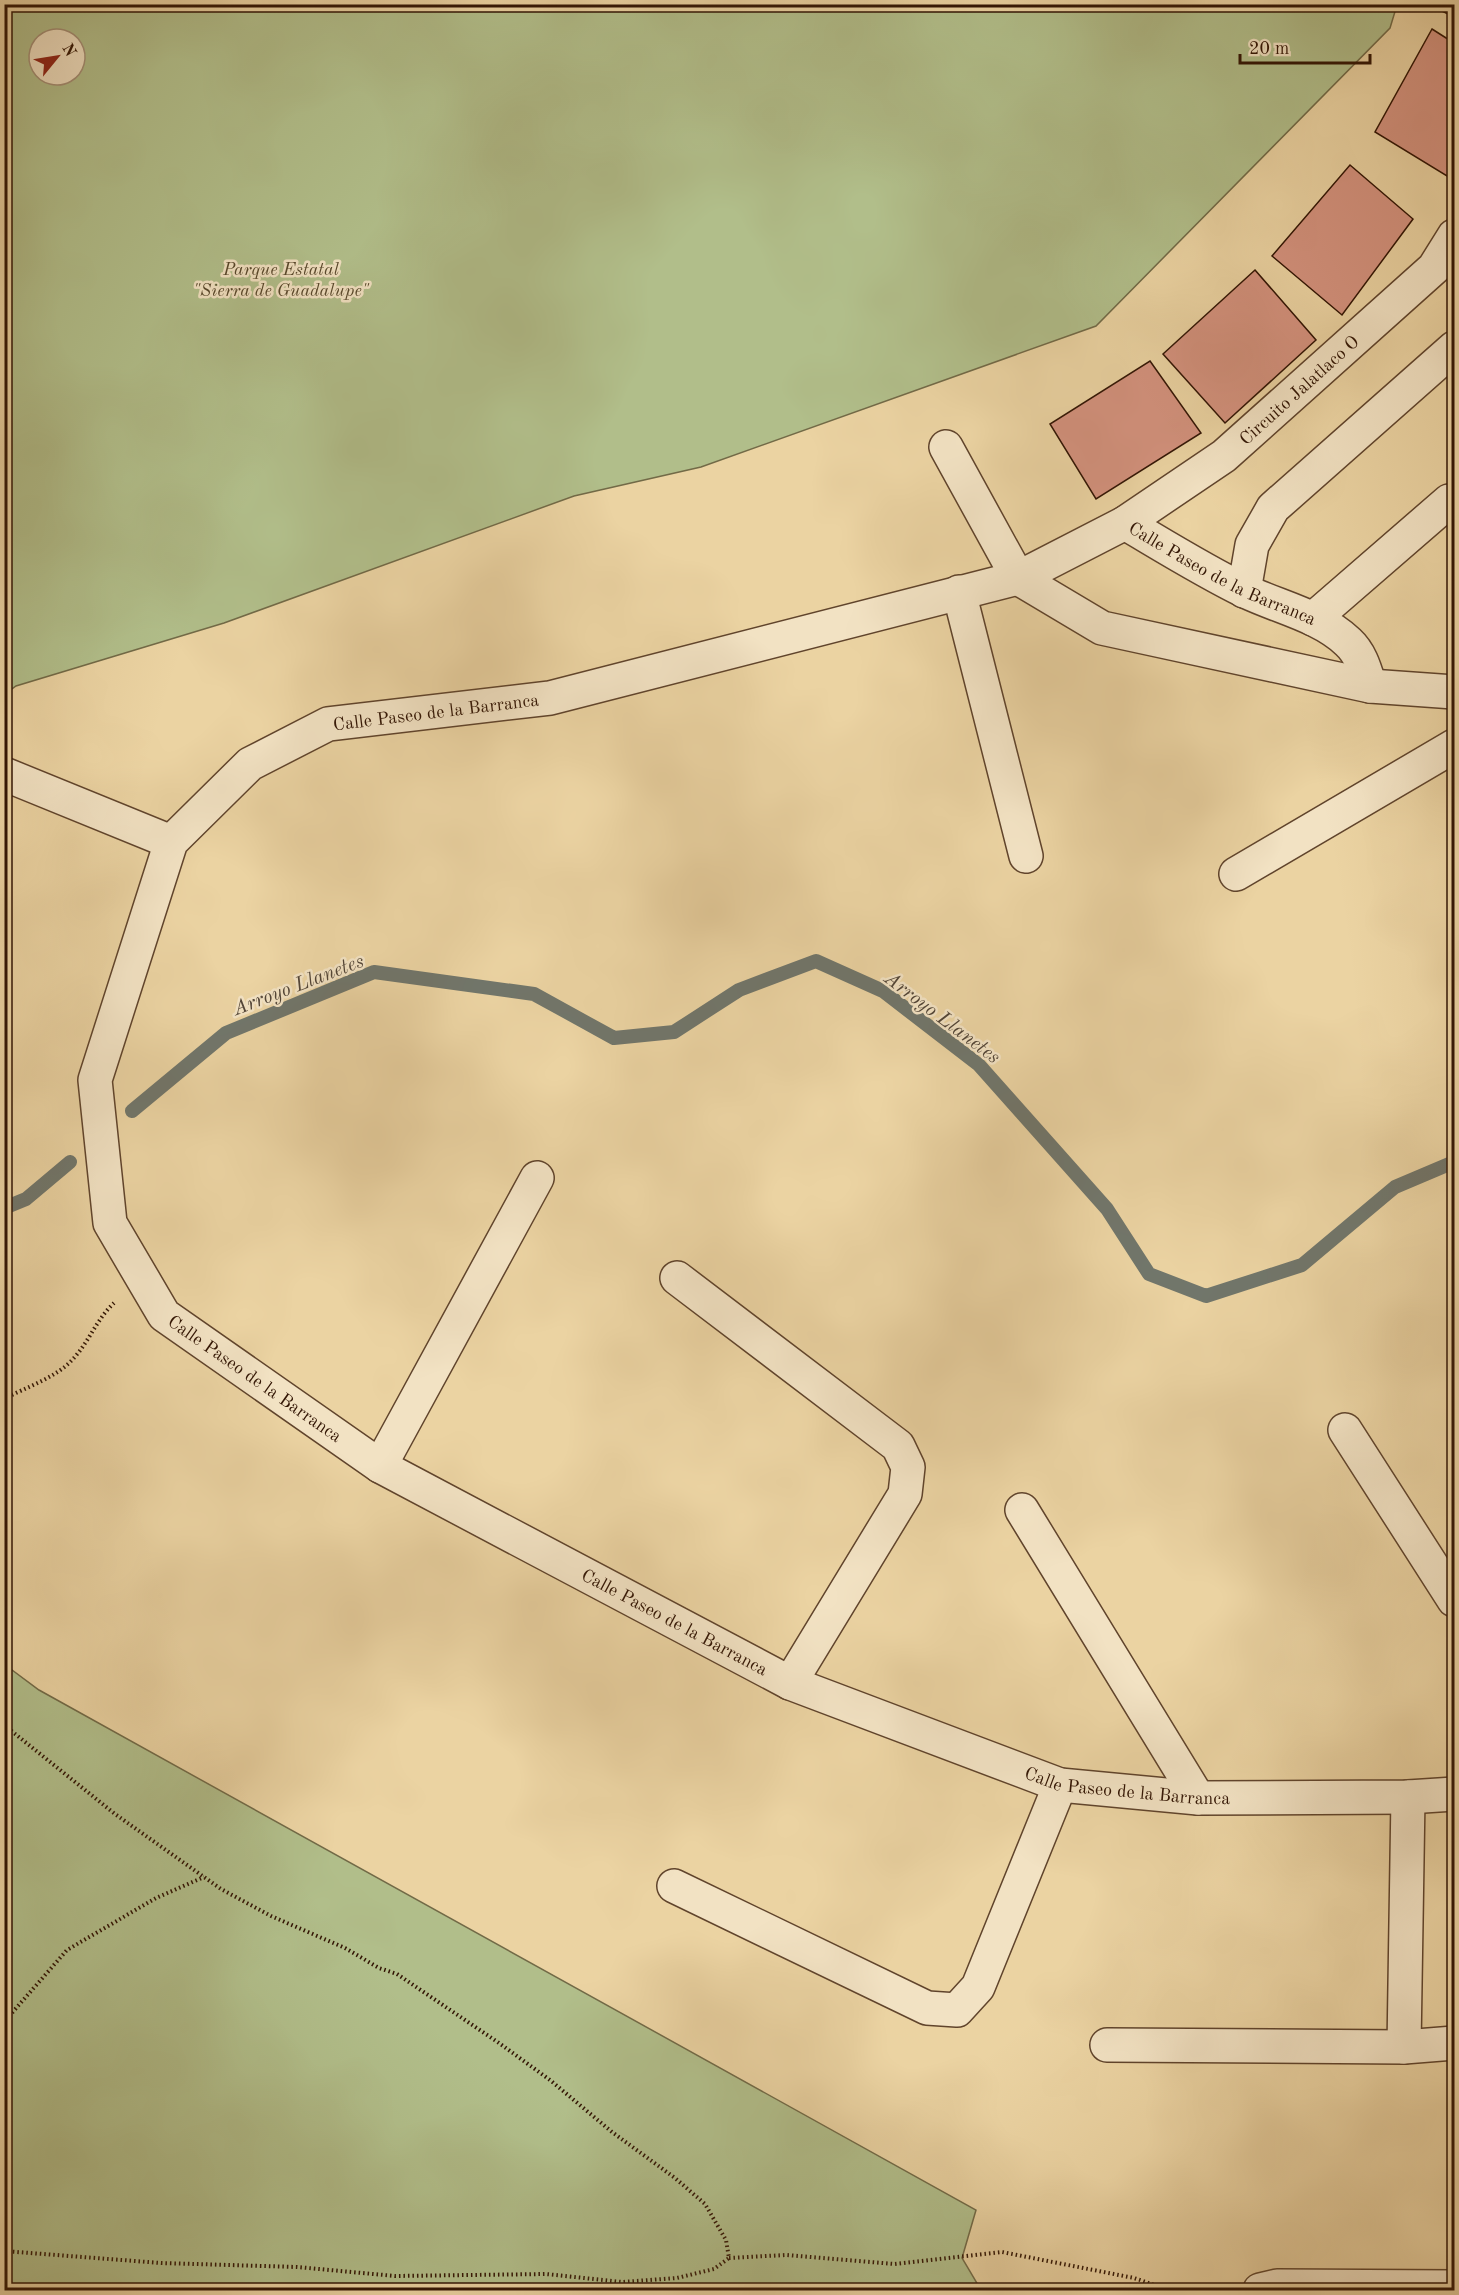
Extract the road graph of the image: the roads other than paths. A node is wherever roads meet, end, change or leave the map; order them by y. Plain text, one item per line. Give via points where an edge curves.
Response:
1 (1455, 236) edge
2 (1455, 348) edge
3 (946, 447) dead end
4 (1449, 501) dead end
5 (1125, 523) junction
6 (1018, 578) junction
7 (1244, 591) junction
8 (959, 592) junction
9 (1313, 619) junction
10 (1370, 686) junction
11 (1455, 692) edge
12 (1455, 746) edge
13 (4, 774) edge
14 (171, 842) junction
15 (1026, 856) dead end
16 (1236, 874) dead end
17 (537, 1178) dead end
18 (677, 1278) dead end
19 (1345, 1430) dead end
20 (380, 1466) junction
21 (1022, 1510) dead end
22 (1455, 1600) edge
23 (790, 1683) junction
24 (1060, 1785) junction
25 (1455, 1794) edge
26 (1408, 1797) junction
27 (1198, 1798) junction
28 (674, 1886) dead end
29 (1455, 2043) edge
30 (1107, 2045) dead end
31 (1404, 2047) junction
32 (1455, 2287) edge
33 (1260, 2290) edge

1 - 5 street, Circuito Jalatlaco O via 1434,268 1224,456
2 - 7 street via 1273,508 1252,546
3 - 6 street
4 - 9 street
5 - 6 street, Calle Paseo de la Barranca
5 - 7 street, Calle Paseo de la Barranca
6 - 8 street, Calle Paseo de la Barranca
6 - 10 street via 1102,628
7 - 9 street, Calle Paseo de la Barranca
8 - 14 street, Calle Paseo de la Barranca via 550,698 328,724 250,764
8 - 15 street
9 - 10 street, Calle Paseo de la Barranca via 1353,647 1362,660
10 - 11 street
12 - 16 street
13 - 14 street
14 - 20 street, Calle Paseo de la Barranca via 95,1080 110,1223 164,1315
17 - 20 street
18 - 23 street via 898,1446 908,1467 905,1494
19 - 22 street
20 - 23 street, Calle Paseo de la Barranca
21 - 27 street
23 - 24 street, Calle Paseo de la Barranca
24 - 27 street, Calle Paseo de la Barranca
24 - 28 street via 978,1987 957,2010 927,2008
25 - 26 street, Calle Paseo de la Barranca
26 - 27 street, Calle Paseo de la Barranca
26 - 31 street
29 - 31 street
30 - 31 street
32 - 33 street via 1277,2286

